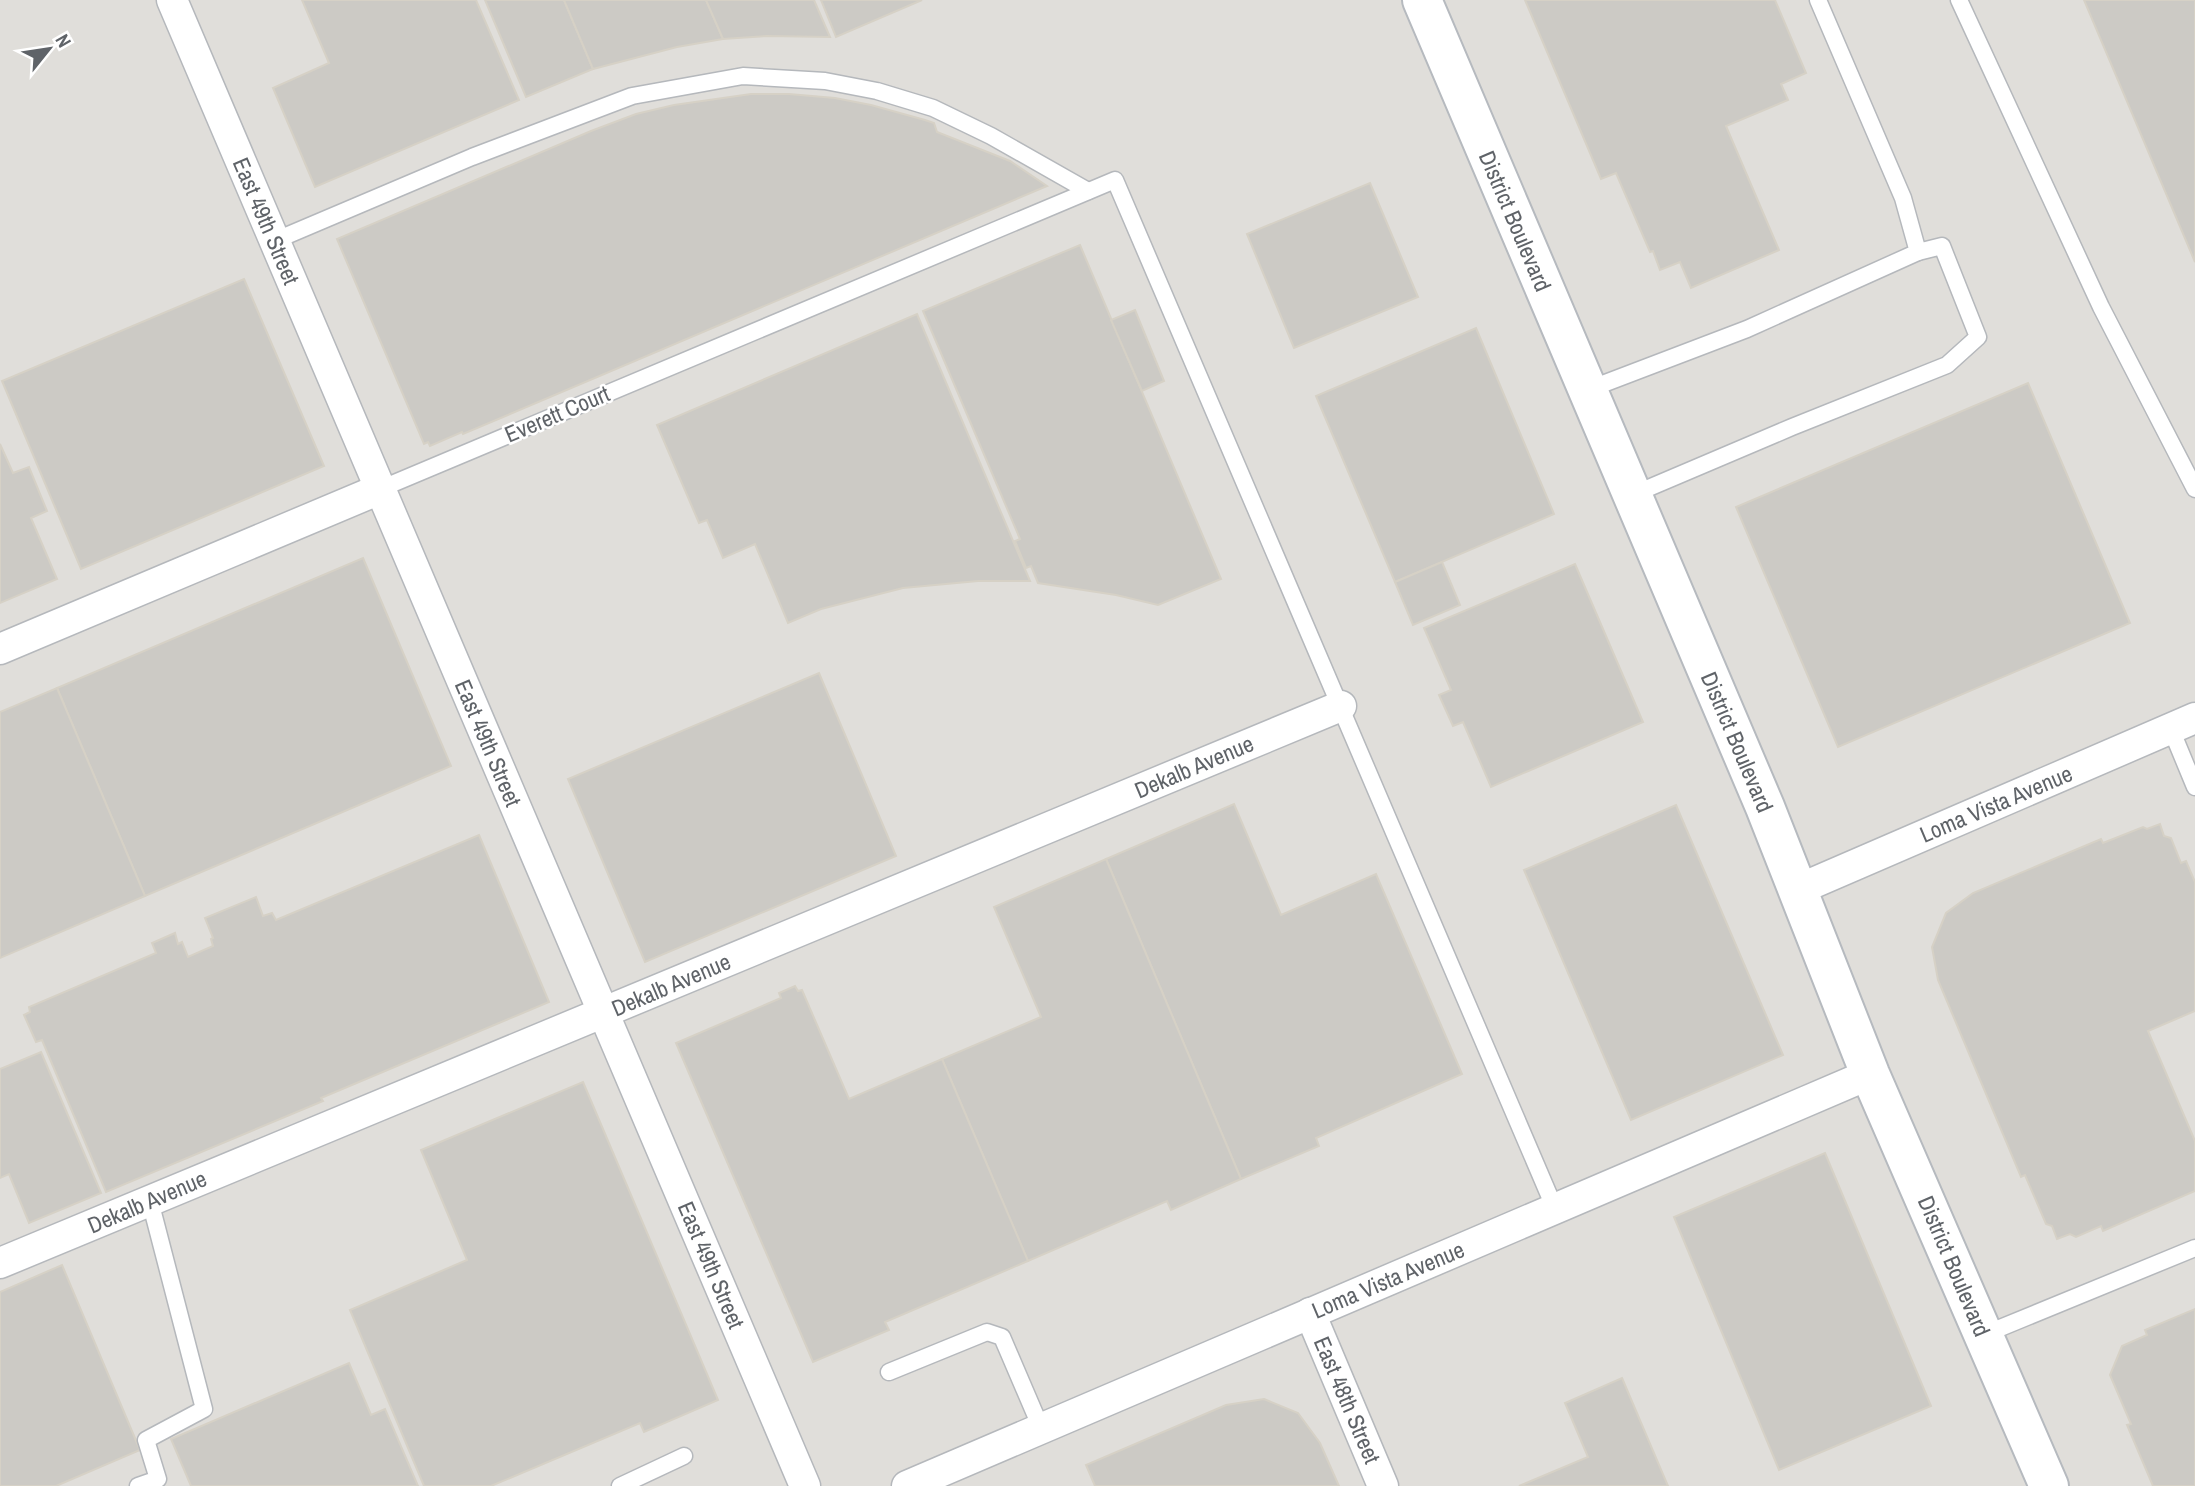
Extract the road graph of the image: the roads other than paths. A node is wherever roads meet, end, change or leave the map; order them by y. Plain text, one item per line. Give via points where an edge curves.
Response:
1 (172, 0) edge
2 (1422, 0) edge
3 (1818, 0) edge
4 (1959, 0) edge
5 (1088, 191) junction
6 (274, 241) junction
7 (1918, 252) junction
8 (1587, 390) junction
9 (380, 489) junction
10 (2195, 489) edge
11 (1632, 495) junction
12 (0, 649) edge
13 (1341, 706) junction
14 (2183, 724) edge
15 (2195, 787) edge
16 (1797, 890) junction
17 (603, 1013) junction
18 (1870, 1074) junction
19 (150, 1201) junction
20 (1555, 1209) junction
21 (2195, 1248) edge
22 (0, 1263) edge
23 (1310, 1313) junction
24 (1983, 1335) junction
25 (889, 1372) dead end
26 (1041, 1429) junction
27 (684, 1456) dead end
28 (138, 1486) edge
29 (620, 1486) edge
30 (805, 1486) edge
31 (907, 1486) edge
32 (1383, 1486) edge
33 (2049, 1486) edge

1 - 6 street, East 49th Street
2 - 8 main road, District Boulevard
3 - 7 lane via 1903,198
4 - 10 lane via 2101,307
5 - 6 lane via 933,108 825,81 743,76 632,96 472,157
5 - 9 lane, Everett Court
5 - 13 lane, Everett Court via 1115,180
6 - 9 street, East 49th Street
7 - 8 lane via 1747,329
7 - 11 lane via 1942,246 1978,337 1947,365
8 - 11 main road, District Boulevard
9 - 12 street, Everett Court
9 - 17 street, East 49th Street
11 - 16 main road, District Boulevard
13 - 17 street, Dekalb Avenue
13 - 20 lane
14 - 15 lane
14 - 16 street, Loma Vista Avenue
16 - 18 main road, District Boulevard
17 - 19 street, Dekalb Avenue
17 - 30 street, East 49th Street
18 - 20 street, Loma Vista Avenue
18 - 24 main road, District Boulevard
19 - 22 street, Dekalb Avenue
19 - 28 lane via 204,1409 146,1440 158,1479
20 - 23 street, Loma Vista Avenue
21 - 24 lane
23 - 26 street, Loma Vista Avenue
23 - 32 street, East 48th Street
24 - 33 main road, District Boulevard
25 - 26 lane via 987,1332 1002,1337
26 - 31 street, Loma Vista Avenue
27 - 29 lane

